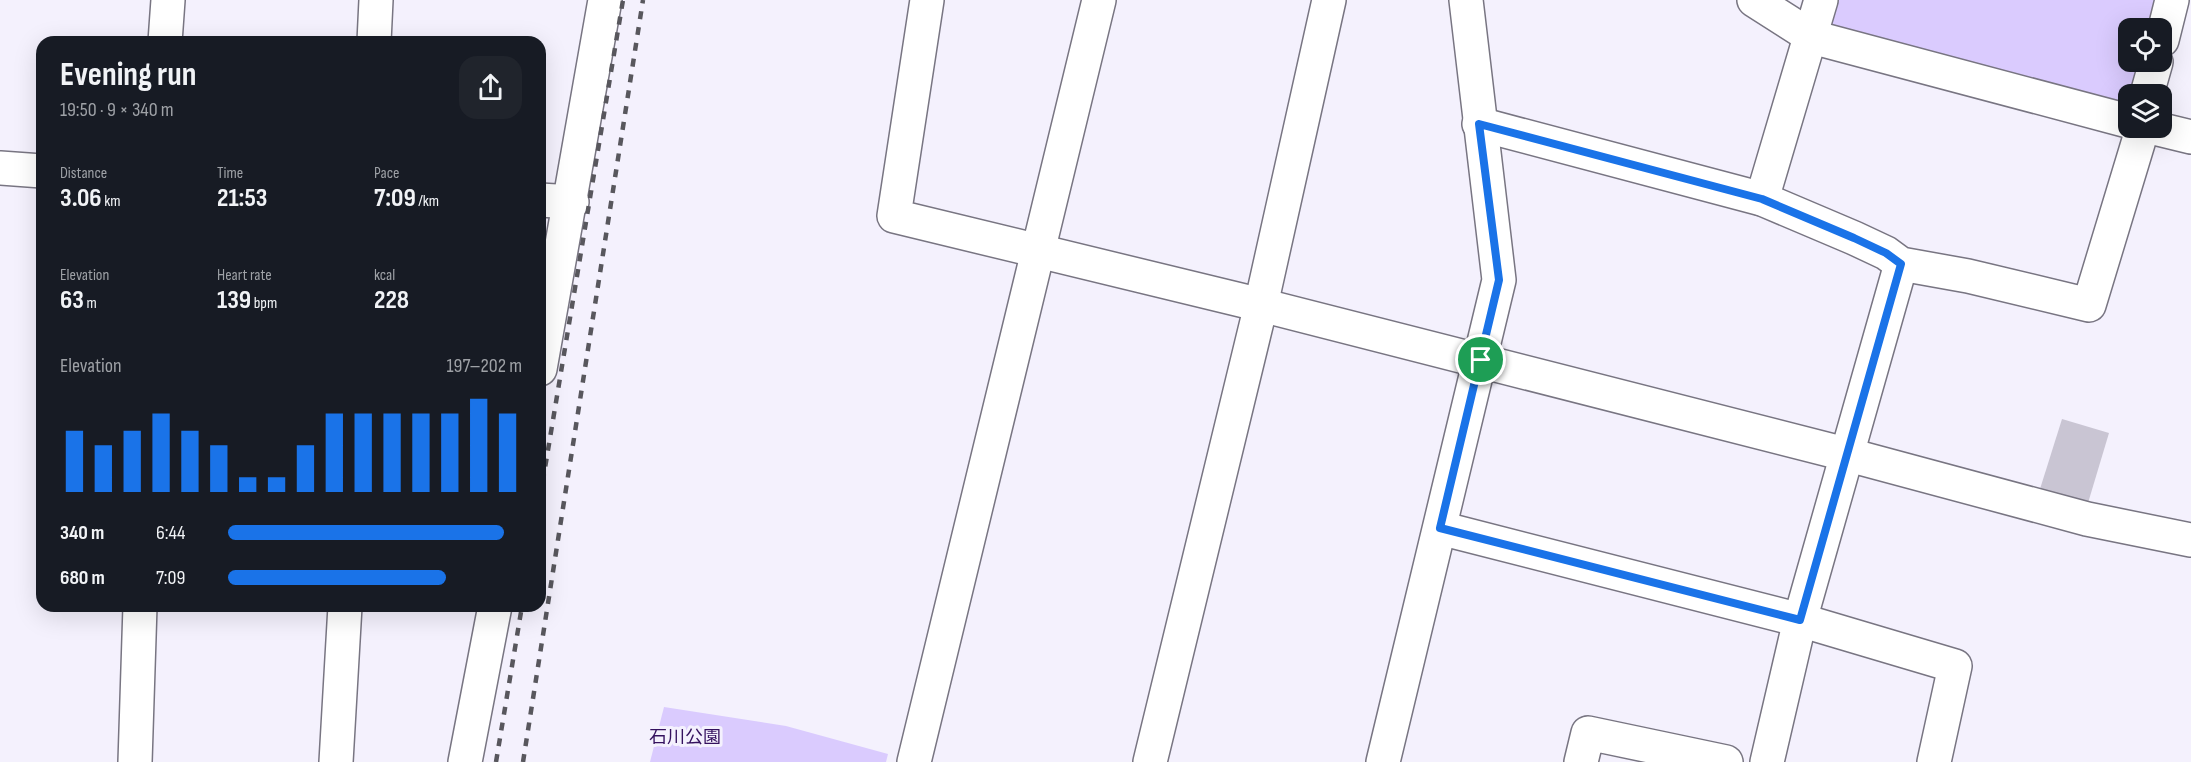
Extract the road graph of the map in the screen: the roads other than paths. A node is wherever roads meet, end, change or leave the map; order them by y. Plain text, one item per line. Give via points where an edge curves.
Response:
1 (168, 0) edge
2 (376, 0) edge
3 (605, 0) edge
4 (927, 0) edge
5 (1098, 0) edge
6 (1329, 0) edge
7 (1754, 0) edge
8 (1821, 0) edge
9 (2172, 0) edge
10 (1461, 1) edge
11 (2168, 18) edge
12 (165, 36) edge
13 (374, 36) edge
14 (1812, 36) junction
15 (2118, 118) edge
16 (1479, 124) junction
17 (2172, 132) edge
18 (2191, 137) edge
19 (2139, 138) edge
20 (0, 168) edge
21 (36, 171) edge
22 (1762, 199) junction
23 (556, 201) edge
24 (1038, 250) junction
25 (1901, 264) junction
26 (1261, 305) junction
27 (546, 306) edge
28 (1481, 360) junction
29 (1849, 455) junction
30 (1440, 528) junction
31 (2191, 540) edge
32 (140, 612) edge
33 (345, 612) edge
34 (494, 612) edge
35 (1800, 620) junction
36 (135, 762) edge
37 (336, 762) edge
38 (465, 762) edge
39 (915, 762) edge
40 (1150, 762) edge
41 (1383, 762) edge
42 (1581, 762) edge
43 (1726, 762) edge
44 (1767, 762) edge
45 (1934, 762) edge

1 - 12 street
2 - 13 street
3 - 23 street
4 - 24 street via 894,216
5 - 24 street
6 - 26 street
7 - 14 street
8 - 14 street
9 - 11 street
10 - 16 street
14 - 15 street
14 - 22 street
16 - 22 street
16 - 28 street via 1499,280
17 - 18 street
19 - 25 street via 2089,305
20 - 21 street
22 - 25 street via 1854,238
23 - 27 street
24 - 26 street
24 - 39 street
25 - 29 street
26 - 28 street
26 - 40 street
28 - 29 street
28 - 30 street
29 - 31 street via 2087,519
29 - 35 street
30 - 35 street
30 - 41 street
32 - 36 street
33 - 37 street
34 - 38 street
35 - 44 street
35 - 45 street via 1955,666
42 - 43 street via 1588,733

